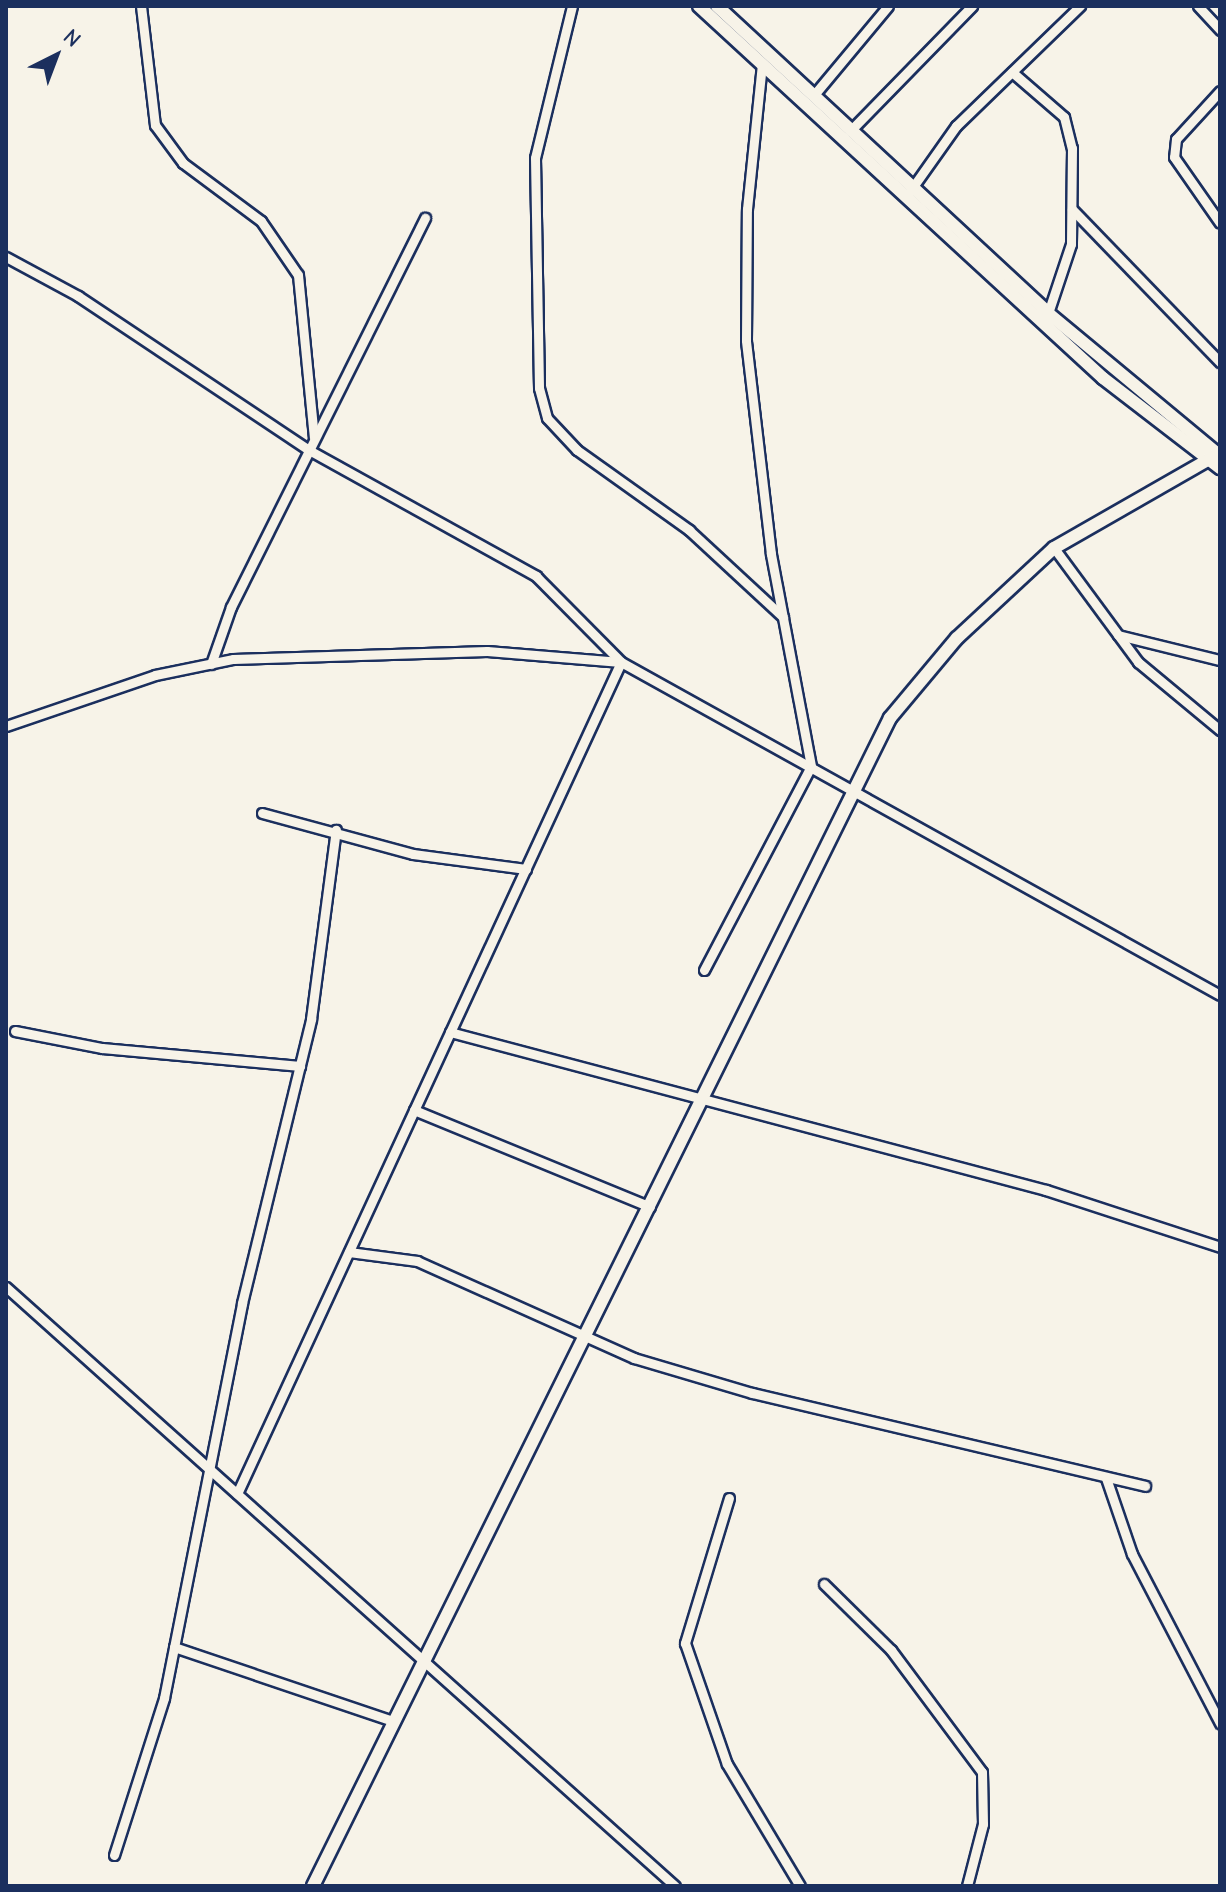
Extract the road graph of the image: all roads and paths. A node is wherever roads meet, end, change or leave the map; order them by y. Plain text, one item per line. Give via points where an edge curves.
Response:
1 (141, 6) edge
2 (572, 6) edge
3 (699, 6) edge
4 (717, 6) edge
5 (888, 6) edge
6 (972, 6) edge
7 (1080, 6) edge
8 (1198, 6) edge
9 (1220, 30) edge
10 (762, 63) junction
11 (1012, 72) junction
12 (1220, 91) edge
13 (813, 96) junction
14 (850, 131) junction
15 (910, 188) junction
16 (908, 203) junction
17 (1072, 209) junction
18 (425, 218) dead end
19 (1220, 223) edge
20 (6, 257) edge
21 (1048, 313) junction
22 (1220, 362) edge
23 (315, 438) junction
24 (309, 450) junction
25 (1216, 456) edge
26 (1220, 468) edge
27 (1054, 548) junction
28 (783, 617) junction
29 (1118, 635) junction
30 (1220, 660) edge
31 (621, 662) junction
32 (211, 664) junction
33 (6, 726) edge
34 (1220, 730) edge
35 (811, 766) junction
36 (856, 794) junction
37 (262, 813) dead end
38 (336, 830) junction
39 (526, 869) junction
40 (704, 970) dead end
41 (1220, 995) edge
42 (15, 1031) dead end
43 (450, 1032) junction
44 (300, 1066) junction
45 (705, 1102) junction
46 (414, 1110) junction
47 (650, 1207) junction
48 (1220, 1247) edge
49 (349, 1252) junction
50 (6, 1287) edge
51 (583, 1333) junction
52 (208, 1467) junction
53 (1106, 1478) junction
54 (1145, 1486) dead end
55 (237, 1494) junction
56 (729, 1498) dead end
57 (824, 1584) dead end
58 (174, 1647) junction
59 (422, 1661) junction
60 (393, 1721) junction
61 (1220, 1723) edge
62 (114, 1855) dead end
63 (313, 1886) edge
64 (675, 1886) edge
65 (800, 1886) edge
66 (967, 1886) edge

1 - 23 street via 155,125 183,163 261,221 298,275
2 - 28 street via 535,158 539,388 547,418 577,450 689,530
3 - 10 street
4 - 13 street
5 - 13 street
6 - 14 street
7 - 11 street
8 - 9 street
10 - 16 street
10 - 28 street via 747,209 746,340
11 - 15 street via 956,126
11 - 17 street via 1064,117 1072,148
12 - 19 street via 1176,139 1174,157
13 - 14 street
14 - 15 street
15 - 16 street
15 - 21 street
16 - 25 street
17 - 21 street via 1065,278
17 - 22 street
18 - 23 street
20 - 24 street via 78,296
21 - 25 street
23 - 24 street
24 - 31 street via 536,576
24 - 32 street via 231,607
25 - 26 street
25 - 27 street
27 - 29 street
27 - 36 street via 920,680 890,718
28 - 35 street
29 - 30 street
29 - 34 street via 1138,662
31 - 32 street via 546,652 384,651
31 - 35 street
31 - 39 street
32 - 33 street via 155,675
35 - 36 street
35 - 40 street
36 - 41 street
36 - 45 street
37 - 38 street
38 - 39 street via 413,854
38 - 44 street
39 - 43 street
42 - 44 street via 102,1048
43 - 45 street
43 - 46 street
44 - 52 street
45 - 47 street
45 - 48 street via 1046,1190
46 - 47 street
46 - 49 street
47 - 51 street
49 - 51 street via 417,1261
49 - 55 street
50 - 52 street
51 - 53 street via 634,1358 752,1393
51 - 59 street
52 - 55 street
52 - 58 street
53 - 54 street
53 - 61 street via 1132,1554
55 - 59 street
56 - 65 street via 685,1643 727,1764
57 - 66 street via 891,1650 982,1772 983,1824
58 - 60 street
58 - 62 street
59 - 60 street
59 - 64 street
60 - 63 street

